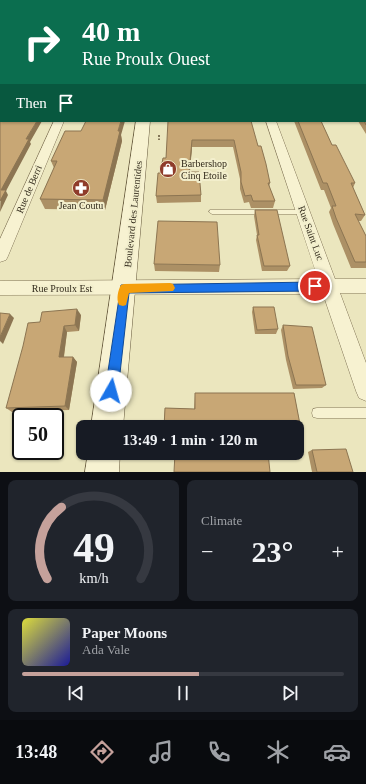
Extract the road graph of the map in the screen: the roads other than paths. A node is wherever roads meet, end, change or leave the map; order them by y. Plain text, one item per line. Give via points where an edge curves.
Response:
1 (59, 122) edge
2 (143, 122) edge
3 (271, 122) edge
4 (212, 212) dead end
5 (303, 212) junction
6 (0, 256) edge
7 (330, 286) junction
8 (366, 286) edge
9 (0, 288) edge
10 (124, 288) junction
11 (366, 391) edge
12 (317, 413) dead end
13 (366, 413) edge
14 (108, 420) edge
15 (103, 460) edge
16 (102, 472) edge

1 - 6 street, Rue de Berri
2 - 10 main road, Boulevard des Laurentides
3 - 5 street, Rue Saint Luc
4 - 5 lane
5 - 7 street, Rue Saint Luc
7 - 8 street, Rue Proulx Est
7 - 10 street, Rue Proulx Est
7 - 11 street, Rue Saint Luc
9 - 10 street, Rue Proulx Est
10 - 14 main road, Boulevard des Laurentides
12 - 13 lane
15 - 16 main road

